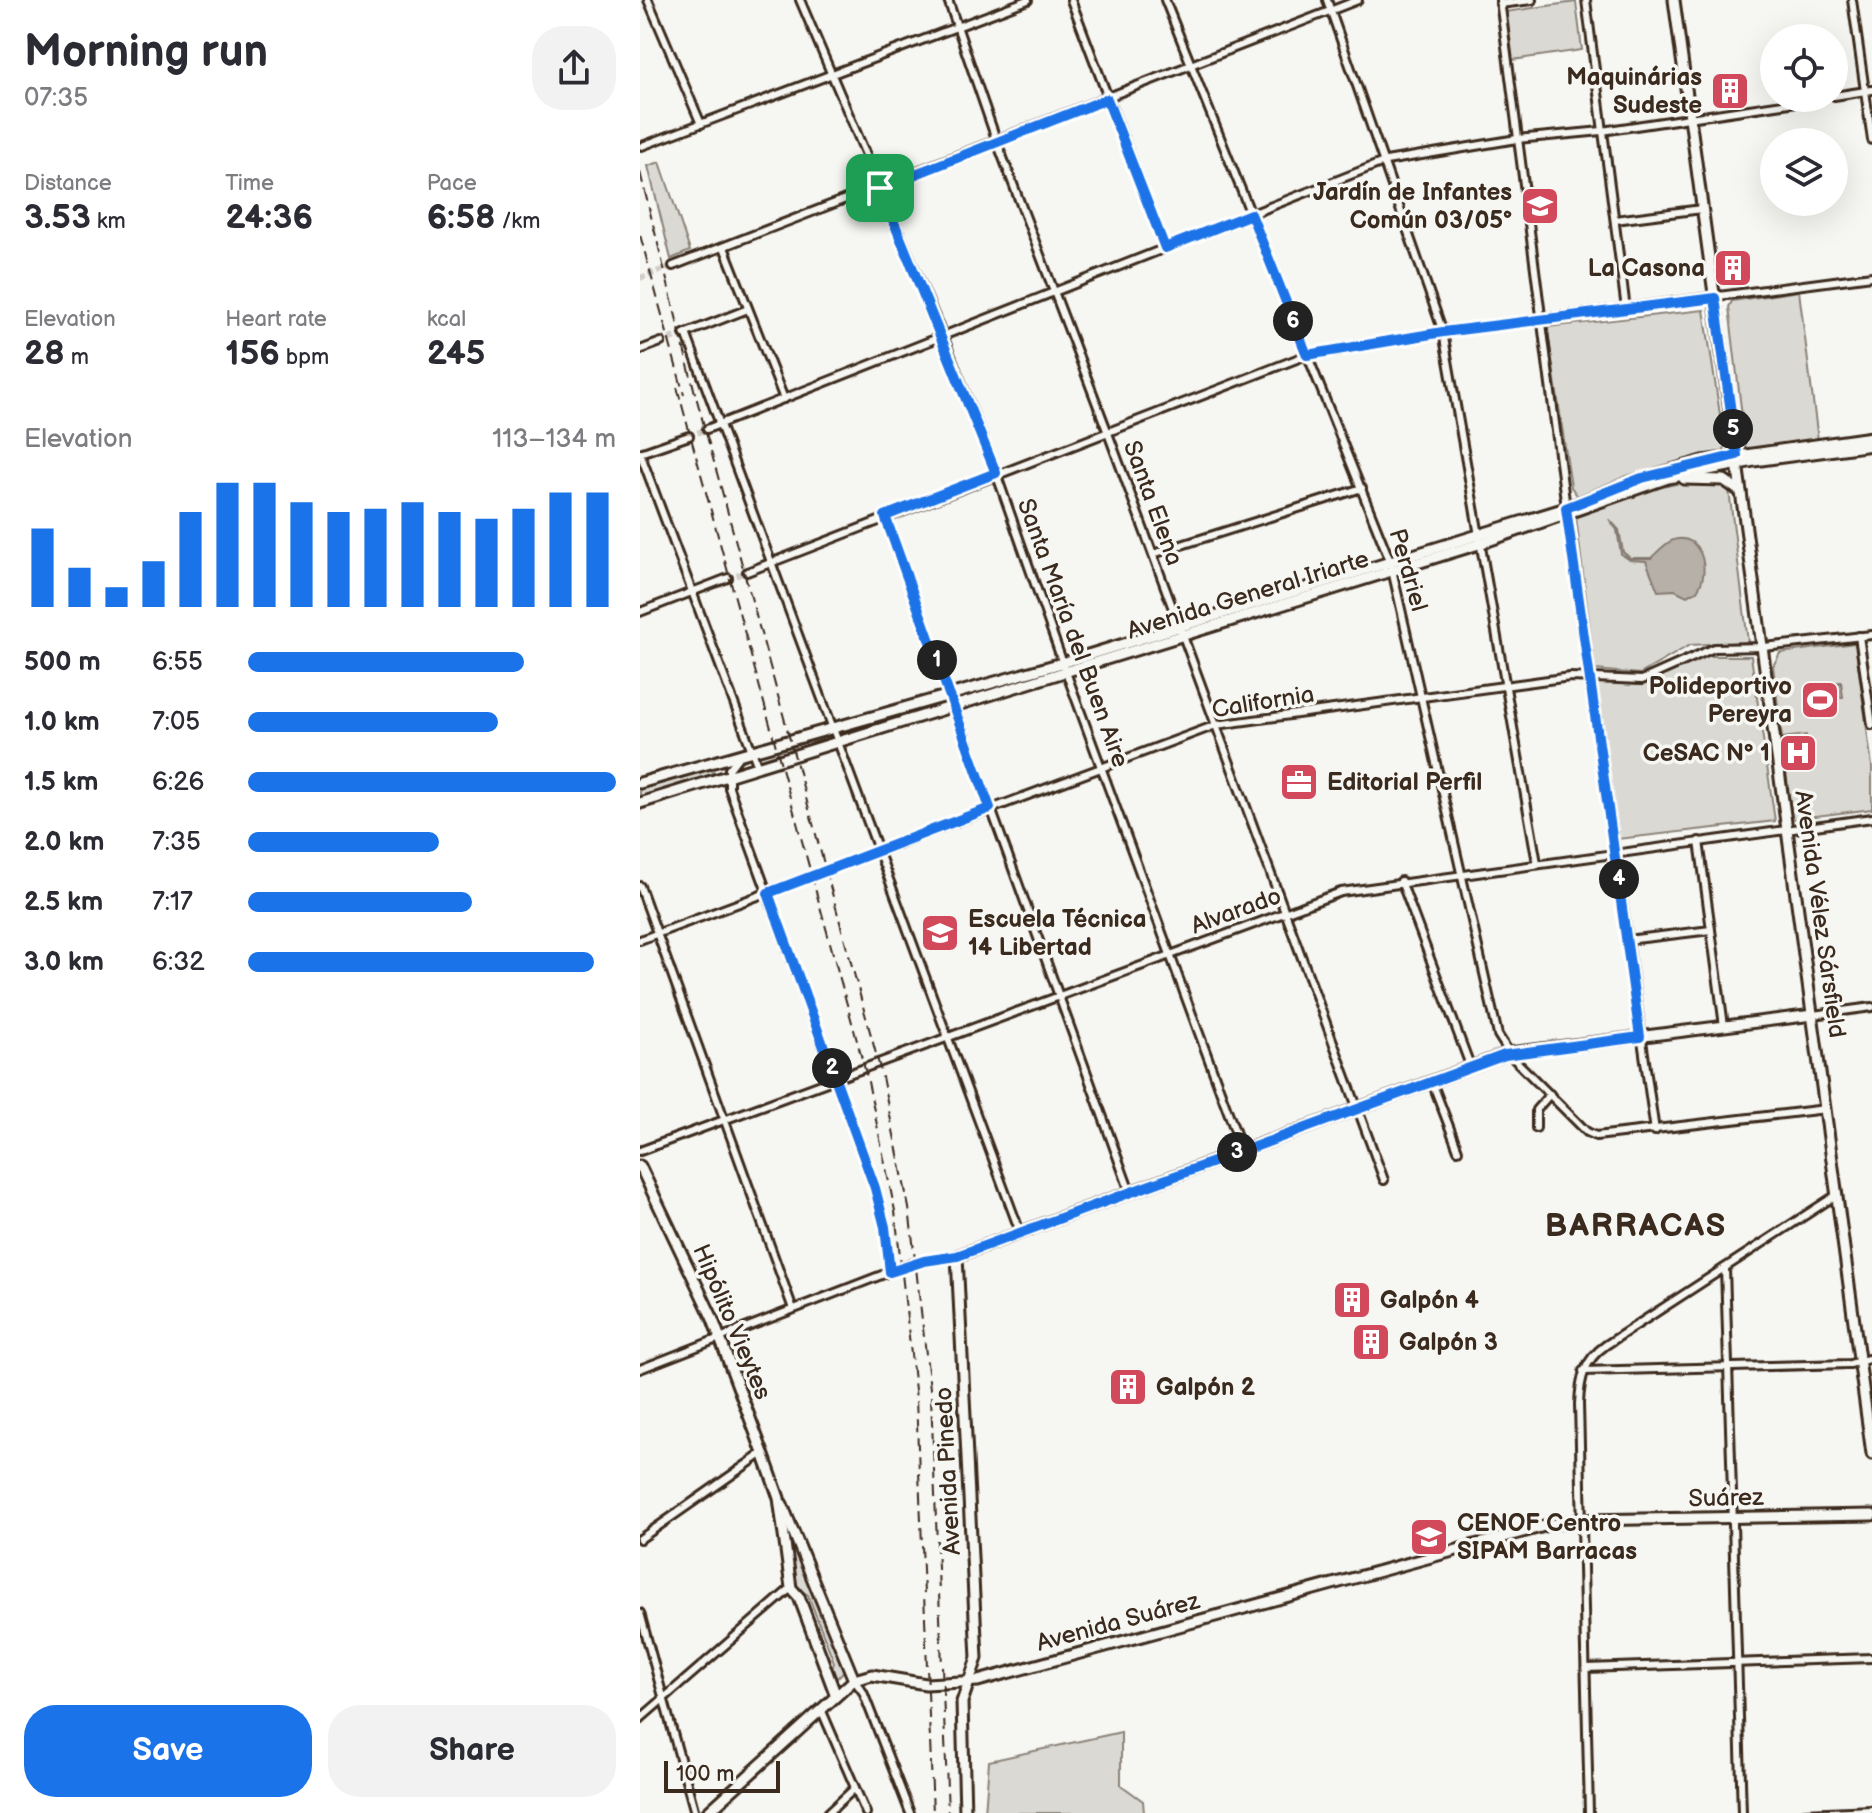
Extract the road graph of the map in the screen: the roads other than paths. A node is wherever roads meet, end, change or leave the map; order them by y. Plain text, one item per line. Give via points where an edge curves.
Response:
1 (648, 0) edge
2 (800, 0) edge
3 (948, 0) edge
4 (1028, 0) edge
5 (1071, 0) edge
6 (1165, 0) edge
7 (1327, 0) edge
8 (1358, 0) edge
9 (1532, 0) edge
10 (1586, 0) edge
11 (1674, 0) edge
12 (1852, 0) edge
13 (1500, 2) edge
14 (1329, 12) junction
15 (957, 25) junction
16 (1194, 66) junction
17 (830, 72) junction
18 (1869, 91) edge
19 (1848, 94) edge
20 (1107, 99) junction
21 (1760, 108) edge
22 (1691, 119) junction
23 (701, 124) junction
24 (1602, 131) junction
25 (1517, 139) junction
26 (1872, 140) edge
27 (997, 142) junction
28 (642, 146) dead end
29 (1386, 161) junction
30 (880, 188) junction
31 (1703, 209) junction
32 (1251, 214) junction
33 (1615, 220) junction
34 (724, 247) junction
35 (1165, 248) junction
36 (673, 266) tunnel mouth
37 (1872, 276) edge
38 (1055, 294) junction
39 (1715, 298) junction
40 (748, 309) junction
41 (1626, 309) junction
42 (1543, 320) junction
43 (1443, 332) junction
44 (944, 338) junction
45 (661, 342) tunnel mouth
46 (640, 350) edge
47 (1307, 355) junction
48 (784, 399) junction
49 (718, 425) junction
50 (707, 429) tunnel mouth
51 (1108, 433) junction
52 (689, 436) tunnel mouth
53 (1872, 437) edge
54 (1872, 445) edge
55 (640, 453) edge
56 (1737, 459) junction
57 (996, 473) junction
58 (1657, 482) junction
59 (1362, 488) junction
60 (1742, 492) junction
61 (1567, 512) junction
62 (885, 516) junction
63 (1482, 539) junction
64 (1153, 554) junction
65 (772, 562) junction
66 (1392, 566) junction
67 (747, 572) tunnel mouth
68 (728, 578) tunnel mouth
69 (693, 592) junction
70 (640, 612) edge
71 (1181, 631) junction
72 (1872, 635) edge
73 (1859, 636) junction
74 (1764, 647) junction
75 (1064, 668) junction
76 (1590, 676) junction
77 (1507, 685) junction
78 (950, 695) junction
79 (1421, 697) junction
80 (954, 706) junction
81 (1216, 725) junction
82 (1872, 725) edge
83 (833, 728) junction
84 (838, 741) junction
85 (754, 751) junction
86 (739, 756) junction
87 (1101, 766) junction
88 (758, 767) junction
89 (727, 777) junction
90 (640, 783) edge
91 (640, 803) edge
92 (990, 808) junction
93 (1872, 818) edge
94 (1788, 830) junction
95 (1699, 841) junction
96 (879, 848) junction
97 (1615, 853) junction
98 (1537, 863) junction
99 (1462, 873) junction
100 (1401, 881) junction
101 (640, 886) edge
102 (768, 893) junction
103 (1285, 912) junction
104 (1711, 930) junction
105 (658, 934) junction
106 (640, 940) edge
107 (1627, 940) junction
108 (1170, 954) junction
109 (1060, 996) junction
110 (1872, 1007) edge
111 (1813, 1015) junction
112 (1724, 1026) junction
113 (949, 1036) junction
114 (1640, 1037) junction
115 (1509, 1053) junction
116 (1471, 1068) junction
117 (835, 1078) junction
118 (1432, 1082) junction
119 (1550, 1094) junction
120 (1358, 1108) junction
121 (1826, 1109) junction
122 (723, 1120) junction
123 (1536, 1128) dead end
124 (1655, 1131) junction
125 (1242, 1150) junction
126 (1458, 1150) dead end
127 (640, 1151) edge
128 (640, 1166) edge
129 (1384, 1180) dead end
130 (1130, 1192) junction
131 (1838, 1194) junction
132 (1020, 1232) junction
133 (957, 1256) junction
134 (1725, 1268) junction
135 (890, 1272) junction
136 (793, 1309) junction
137 (721, 1339) junction
138 (1872, 1358) edge
139 (1860, 1363) junction
140 (1728, 1367) junction
141 (640, 1369) edge
142 (1583, 1371) junction
143 (763, 1453) junction
144 (1872, 1454) edge
145 (779, 1498) junction
146 (1872, 1515) edge
147 (1732, 1518) junction
148 (1581, 1520) junction
149 (640, 1539) edge
150 (791, 1588) junction
151 (640, 1613) edge
152 (1872, 1658) edge
153 (1738, 1663) junction
154 (1586, 1668) junction
155 (854, 1680) junction
156 (969, 1682) junction
157 (836, 1696) junction
158 (664, 1698) junction
159 (821, 1709) junction
160 (640, 1719) edge
161 (855, 1788) junction
162 (1872, 1810) edge
163 (695, 1813) edge
164 (707, 1813) edge
165 (828, 1813) edge
166 (866, 1813) edge
167 (910, 1813) edge
168 (965, 1813) edge
169 (1589, 1813) edge
170 (1742, 1813) edge
171 (1805, 1813) edge

1 - 23 street
2 - 17 street, Santa María del Buen Aire
3 - 15 street, Santa Elena
4 - 15 street
5 - 20 street
6 - 16 street, Perdriel
7 - 14 street
8 - 14 street
9 - 13 street
10 - 24 street
11 - 22 main road, Avenida Vélez Sársfield
12 - 18 street
13 - 25 street
14 - 16 street
14 - 29 street
15 - 17 street
15 - 27 street, Santa Elena
16 - 20 street
16 - 32 street, Perdriel
17 - 23 street
17 - 30 street, Santa María del Buen Aire
18 - 19 street
18 - 26 street
20 - 27 street
20 - 35 street
21 - 22 street
22 - 24 street
22 - 31 main road, Avenida Vélez Sársfield
23 - 28 street
24 - 25 street
24 - 33 street
25 - 29 street
25 - 42 street
27 - 30 street
27 - 38 street, Santa Elena
29 - 32 street
29 - 43 street
30 - 34 street
30 - 44 street, Santa María del Buen Aire
31 - 33 street
31 - 39 main road, Avenida Vélez Sársfield
32 - 35 street
32 - 47 street, Perdriel
33 - 41 street
34 - 36 street
34 - 40 street
35 - 38 street
37 - 39 street
38 - 44 street
38 - 51 street, Santa Elena
39 - 41 street
39 - 56 main road, Avenida Vélez Sársfield
40 - 48 street
40 - 49 street via 685,333
41 - 42 street
42 - 43 street
42 - 61 street
43 - 47 street
43 - 63 street
44 - 48 street
44 - 57 street, Santa María del Buen Aire
45 - 46 street
47 - 51 street
47 - 59 street, Perdriel
48 - 49 street
49 - 50 street
49 - 65 street
51 - 57 street
51 - 64 street, Santa Elena
52 - 55 street
53 - 56 main road, Avenida General Iriarte
54 - 56 main road, Avenida General Iriarte
55 - 69 street
56 - 58 main road, Avenida General Iriarte
56 - 60 main road, Avenida Vélez Sársfield
56 - 61 main road, Avenida General Iriarte via 1642,478
57 - 62 street
57 - 75 street, Santa María del Buen Aire
58 - 60 main road via 1717,479
58 - 61 main road, Avenida General Iriarte
59 - 64 street
59 - 66 street, Perdriel
60 - 74 main road, Avenida Vélez Sársfield
61 - 63 main road, Avenida General Iriarte
61 - 76 street
62 - 65 street
62 - 78 street
63 - 66 main road, Avenida General Iriarte
63 - 77 street
64 - 71 street, Santa Elena
65 - 67 street
65 - 83 street
66 - 71 main road, Avenida General Iriarte
66 - 79 street, Perdriel
68 - 69 street
69 - 70 street
69 - 85 street
71 - 75 main road, Avenida General Iriarte
71 - 81 street, Santa Elena
72 - 73 street, California
73 - 74 street, California
73 - 82 street
74 - 76 street, California via 1708,650 1642,680
74 - 94 main road, Avenida Vélez Sársfield
75 - 78 main road, Avenida General Iriarte
75 - 80 main road, Avenida General Iriarte
75 - 87 street, Santa María del Buen Aire
76 - 77 street, California
76 - 97 street
77 - 79 street, California
77 - 98 street
78 - 80 street
78 - 83 main road, Avenida General Iriarte
79 - 81 street, California
79 - 99 street, Perdriel
80 - 84 main road, Avenida General Iriarte
80 - 92 street
81 - 87 street, California
81 - 103 street, Santa Elena
83 - 84 street
83 - 85 main road, Avenida General Iriarte
84 - 88 main road, Avenida General Iriarte
84 - 96 street
85 - 86 main road, Avenida General Iriarte
85 - 88 street
86 - 89 street
86 - 90 main road, Avenida General Iriarte
87 - 92 street, California
87 - 108 street, Santa María del Buen Aire
88 - 89 main road, Avenida General Iriarte
89 - 91 main road, Avenida General Iriarte
89 - 102 street
92 - 96 street, California
92 - 109 street
93 - 94 street, Alvarado
94 - 95 street, Alvarado
94 - 111 main road, Avenida Vélez Sársfield
95 - 97 street, Alvarado
95 - 104 street
96 - 102 street, California
96 - 113 street
97 - 98 street, Alvarado
97 - 107 street
98 - 99 street, Alvarado
99 - 100 street, Alvarado
99 - 115 street, Perdriel via 1497,1030
100 - 103 street, Alvarado via 1341,892
100 - 116 street
101 - 105 street
102 - 105 street, California
102 - 117 street
103 - 108 street, Alvarado
103 - 120 street, Santa Elena
104 - 107 street
104 - 112 street
105 - 106 street, California
105 - 122 street
107 - 114 street
108 - 109 street, Alvarado
108 - 125 street, Santa María del Buen Aire
109 - 113 street, Alvarado
109 - 130 street
110 - 111 street
111 - 112 main road
111 - 121 main road, Avenida Vélez Sársfield
112 - 114 main road
113 - 117 street, Alvarado
113 - 132 street
114 - 115 main road
114 - 124 street
115 - 116 main road
115 - 119 street, Perdriel
116 - 118 main road
117 - 122 street, Alvarado
117 - 135 street via 881,1207
118 - 120 main road
118 - 126 street
119 - 123 street via 1536,1110
119 - 124 street, Perdriel via 1587,1132 1600,1137
120 - 125 main road
120 - 129 street, Santa Elena
121 - 124 street
121 - 131 main road, Avenida Vélez Sársfield
122 - 127 street, Alvarado
122 - 136 street
125 - 130 main road
128 - 137 main road, Hipólito Vieytes
130 - 132 main road
131 - 134 street
131 - 139 main road, Avenida Vélez Sársfield
132 - 133 main road
133 - 135 street
133 - 156 main road, Avenida Pinedo via 977,1640
134 - 140 street
134 - 142 street via 1598,1351
135 - 136 street
136 - 137 street
137 - 141 street
137 - 143 main road, Hipólito Vieytes
138 - 139 street
139 - 140 street
139 - 144 main road, Avenida Vélez Sársfield
140 - 142 street
140 - 147 street
142 - 148 street
143 - 145 main road, Hipólito Vieytes
143 - 149 street
145 - 150 main road, Hipólito Vieytes
145 - 155 main road, Hipólito Vieytes
146 - 147 main road, Suárez
147 - 148 main road, Suárez
147 - 153 street
148 - 154 street
148 - 156 main road, Avenida Suárez
150 - 157 main road, Hipólito Vieytes
150 - 158 street
151 - 158 street
152 - 153 street
153 - 154 street
153 - 170 street
154 - 169 street
155 - 156 main road, Avenida Suárez via 872,1675 926,1684
155 - 157 main road
155 - 167 street
156 - 168 main road, Avenida Pinedo via 962,1702
157 - 159 main road
158 - 160 street
158 - 163 street
159 - 161 street
159 - 164 main road
161 - 165 street
161 - 166 street
162 - 171 street

